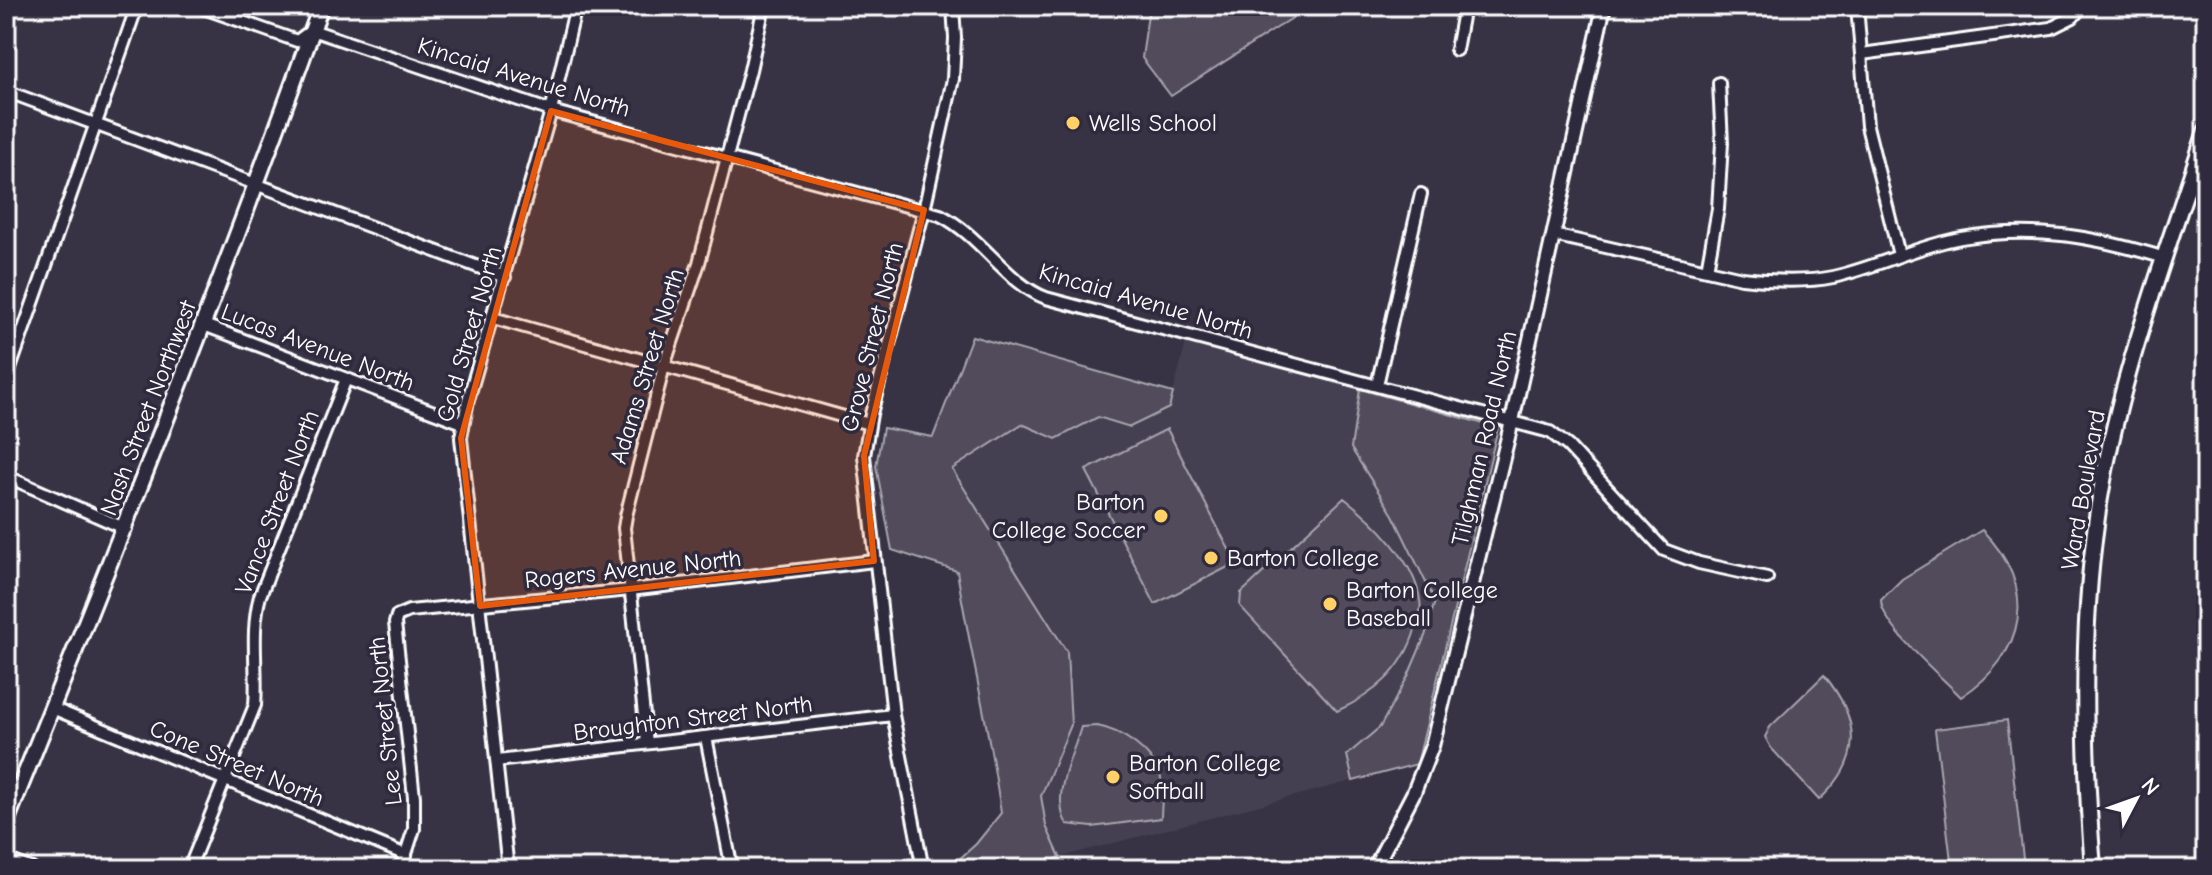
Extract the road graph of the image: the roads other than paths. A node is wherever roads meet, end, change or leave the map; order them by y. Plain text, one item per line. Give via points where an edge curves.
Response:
1 (137, 6) edge
2 (198, 6) edge
3 (321, 6) edge
4 (576, 6) edge
5 (764, 6) edge
6 (953, 6) edge
7 (1464, 6) edge
8 (1604, 6) edge
9 (1857, 6) edge
10 (2082, 6) edge
11 (312, 30) junction
12 (1456, 50) dead end
13 (1862, 54) junction
14 (1719, 83) dead end
15 (6, 91) edge
16 (551, 111) junction
17 (97, 124) junction
18 (2206, 131) edge
19 (727, 157) junction
20 (254, 183) junction
21 (1421, 194) dead end
22 (924, 210) junction
23 (1553, 235) junction
24 (1899, 255) junction
25 (2165, 258) junction
26 (1707, 270) junction
27 (505, 277) junction
28 (493, 318) junction
29 (204, 325) junction
30 (664, 366) junction
31 (346, 379) junction
32 (6, 380) edge
33 (1377, 385) junction
34 (1512, 421) junction
35 (463, 423) junction
36 (869, 424) junction
37 (6, 476) edge
38 (126, 529) junction
39 (874, 561) junction
40 (1767, 578) dead end
41 (630, 590) junction
42 (480, 606) junction
43 (397, 616) joint
44 (52, 708) junction
45 (893, 715) junction
46 (706, 737) junction
47 (647, 743) junction
48 (497, 761) junction
49 (226, 780) junction
50 (6, 822) edge
51 (406, 855) junction
52 (6, 859) edge
53 (32, 869) edge
54 (189, 869) edge
55 (401, 869) edge
56 (508, 869) edge
57 (732, 869) edge
58 (923, 869) edge
59 (1374, 869) edge
60 (2093, 869) edge

1 - 17 street
2 - 11 street via 297,41
3 - 11 main road, Nash Street Northwest
4 - 16 street, Gold Street North
5 - 19 street, Adams Street North
6 - 22 street, Grove Street North via 953,79
7 - 12 street
8 - 23 street, Tilghman Road North
9 - 13 street
10 - 13 street via 2051,28
11 - 16 street, Kincaid Avenue North
11 - 20 main road, Nash Street Northwest
13 - 24 street via 1867,126
14 - 26 street via 1718,209
15 - 17 street
16 - 19 street, Kincaid Avenue North
16 - 27 street, Gold Street North
17 - 20 street
17 - 32 street
18 - 25 main road, Ward Boulevard
19 - 22 street, Kincaid Avenue North
19 - 30 street, Adams Street North
20 - 27 street
20 - 29 main road, Nash Street Northwest
21 - 33 street
22 - 33 street, Kincaid Avenue North via 959,225 1033,293
22 - 36 street, Grove Street North
23 - 26 street
23 - 34 street, Tilghman Road North
24 - 25 street via 1982,235 2050,232
24 - 26 street via 1831,277 1800,280 1768,281
25 - 60 main road, Ward Boulevard via 2117,414 2097,515 2084,721
27 - 28 street, Gold Street North
28 - 30 street
28 - 35 street, Gold Street North
29 - 31 street, Lucas Avenue North
29 - 38 main road, Nash Street Northwest
30 - 36 street
30 - 41 street, Adams Street North via 626,516
31 - 35 street, Lucas Avenue North
31 - 49 street, Vance Street North via 260,596 253,629 255,705
33 - 34 street, Kincaid Avenue North
34 - 40 street, Kincaid Avenue North via 1557,436 1664,550
34 - 59 street, Tilghman Road North via 1432,746
35 - 42 street, Gold Street North via 462,457
36 - 39 street, Grove Street North via 864,469
37 - 38 street
38 - 44 main road, Nash Street Northwest
39 - 41 street, Rogers Avenue North
39 - 45 street, Grove Street North
41 - 42 street, Rogers Avenue North
41 - 47 street, Adams Street North
42 - 43 street, Rogers Avenue North
42 - 48 street, Gold Street North
43 - 51 street, Lee Street North via 414,797 414,829
44 - 49 street, Cone Street North
44 - 50 main road, Nash Street Northwest
45 - 46 street, Broughton Street North
45 - 58 street, Grove Street North
46 - 47 street, Broughton Street North
46 - 57 street
47 - 48 street, Broughton Street North
48 - 56 street, Gold Street North
49 - 51 street, Cone Street North
49 - 54 street, Vance Street North
51 - 55 street, Lee Street North
52 - 53 street

